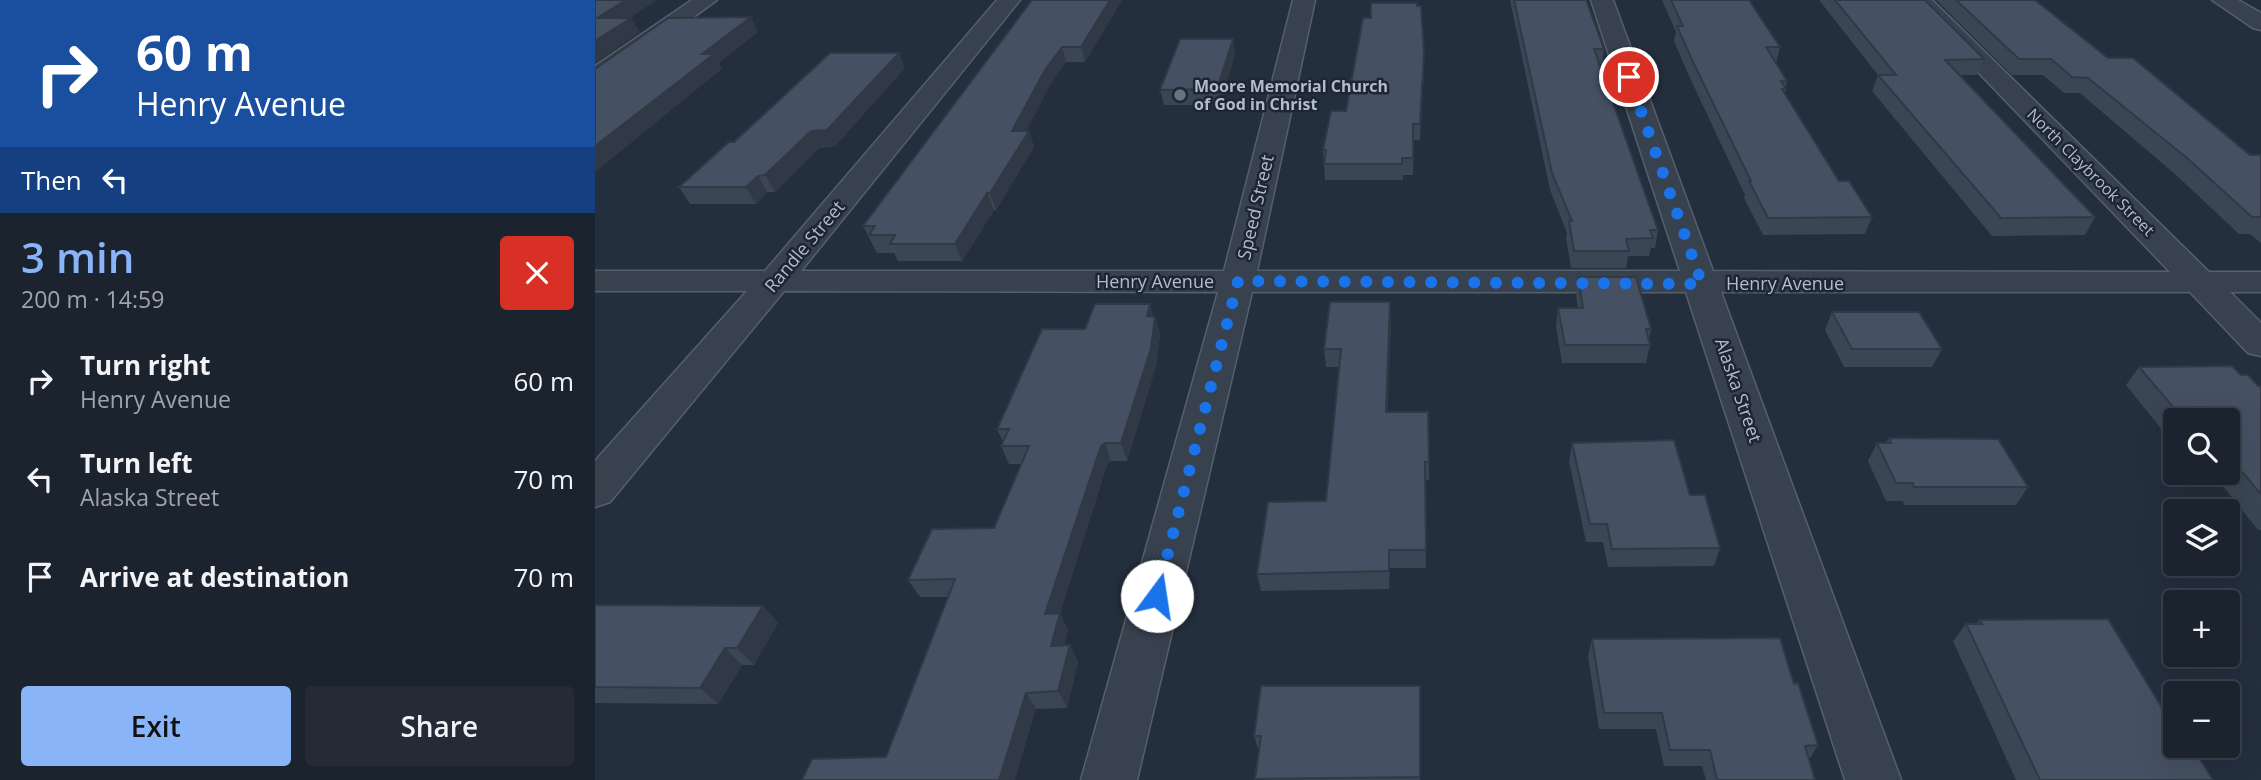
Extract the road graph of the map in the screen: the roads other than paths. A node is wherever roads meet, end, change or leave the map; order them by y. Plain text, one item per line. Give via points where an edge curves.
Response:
1 (706, 0) edge
2 (1009, 0) edge
3 (1304, 0) edge
4 (1602, 0) edge
5 (1920, 0) edge
6 (2224, 0) edge
7 (2261, 23) edge
8 (595, 77) edge
9 (595, 281) edge
10 (1238, 281) junction
11 (2201, 282) junction
12 (2261, 282) edge
13 (773, 283) junction
14 (1702, 284) junction
15 (2261, 344) edge
16 (595, 490) edge
17 (1109, 780) edge
18 (1873, 780) edge

1 - 8 street
2 - 13 street, Randle Street
3 - 10 street, Speed Street
4 - 14 street, Alaska Street
5 - 11 street, North Claybrook Street
6 - 7 street
9 - 13 street, Henry Avenue
10 - 13 street, Henry Avenue
10 - 14 street, Henry Avenue
10 - 17 street, Speed Street
11 - 12 street, Henry Avenue
11 - 14 street, Henry Avenue
11 - 15 street, North Claybrook Street
13 - 16 street, Randle Street
14 - 18 street, Alaska Street

